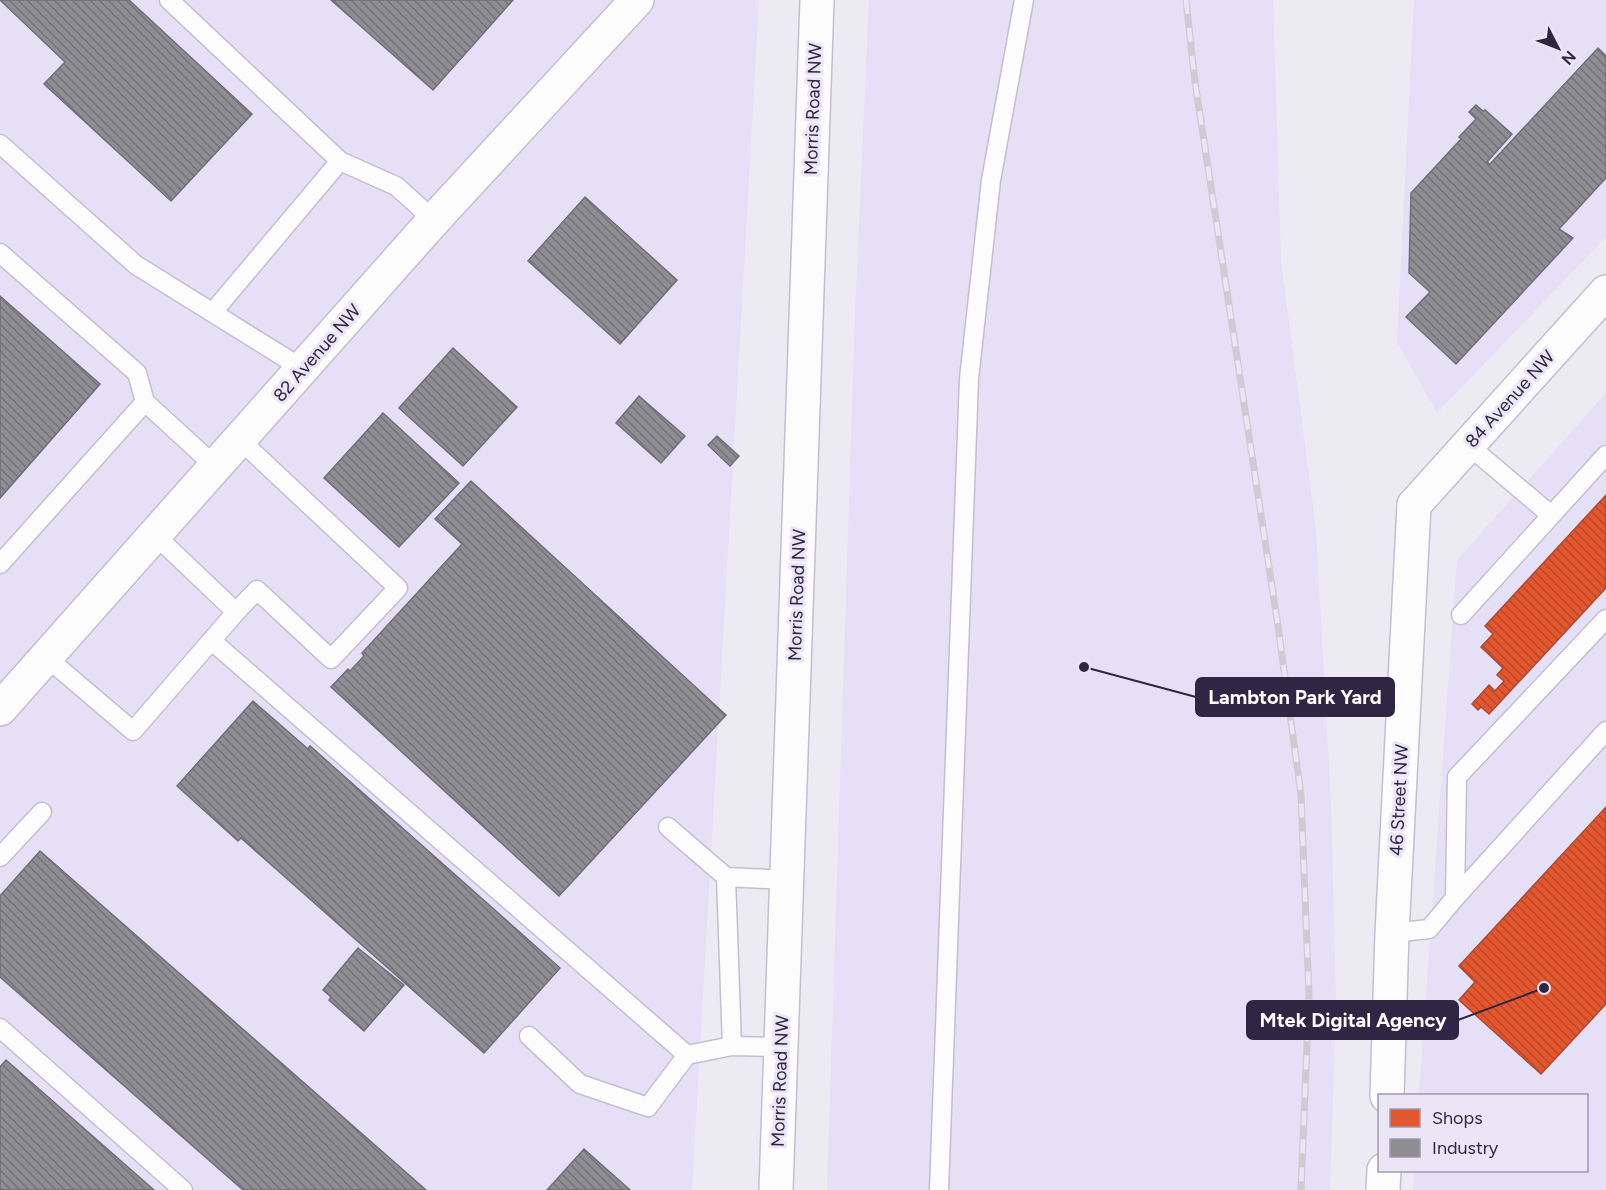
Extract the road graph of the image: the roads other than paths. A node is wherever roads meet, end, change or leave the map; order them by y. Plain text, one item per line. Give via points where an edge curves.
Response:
1 (169, 0) edge
2 (637, 0) edge
3 (817, 0) edge
4 (1024, 0) edge
5 (0, 144) edge
6 (340, 161) junction
7 (434, 220) junction
8 (0, 253) edge
9 (1606, 292) edge
10 (213, 312) junction
11 (303, 369) junction
12 (145, 402) junction
13 (240, 440) junction
14 (1468, 445) junction
15 (1606, 455) edge
16 (216, 467) junction
17 (1414, 505) joint
18 (1551, 515) junction
19 (155, 535) junction
20 (0, 564) edge
21 (237, 612) junction
22 (1461, 615) dead end
23 (1606, 619) edge
24 (212, 640) junction
25 (46, 657) junction
26 (0, 709) edge
27 (1606, 731) edge
28 (42, 812) dead end
29 (668, 827) dead end
30 (0, 857) edge
31 (726, 877) junction
32 (787, 880) junction
33 (1455, 898) junction
34 (1392, 933) junction
35 (0, 1028) edge
36 (529, 1036) dead end
37 (732, 1046) junction
38 (781, 1047) junction
39 (687, 1055) junction
40 (1387, 1094) edge
41 (1384, 1172) edge
42 (183, 1190) edge
43 (776, 1190) edge
44 (939, 1190) edge
45 (1383, 1190) edge

1 - 6 lane
2 - 7 street, 82 Avenue NW
3 - 32 street, Morris Road NW
4 - 44 lane via 991,180 969,379
5 - 10 lane via 136,265
6 - 7 lane via 396,186
6 - 10 lane
7 - 11 street, 82 Avenue NW
8 - 12 lane via 137,374
9 - 14 street, 84 Avenue NW
10 - 11 lane
11 - 13 street, 82 Avenue NW
12 - 16 lane
12 - 20 lane
13 - 16 street, 82 Avenue NW
13 - 21 lane via 398,588 331,659 257,590
14 - 17 street, 84 Avenue NW
14 - 18 lane
15 - 18 lane
16 - 19 street, 82 Avenue NW
17 - 34 street, 46 Street NW
18 - 22 lane
19 - 21 lane
19 - 25 street, 82 Avenue NW
21 - 24 lane
23 - 33 lane via 1457,777
24 - 25 lane via 133,731
24 - 39 lane
25 - 26 street, 82 Avenue NW
27 - 33 lane
28 - 30 lane
29 - 31 lane
31 - 32 lane
31 - 37 lane
32 - 38 street, Morris Road NW
33 - 34 lane via 1430,929
34 - 40 street, 46 Street NW
35 - 42 lane
36 - 39 lane via 580,1084 648,1107
37 - 38 lane
37 - 39 lane
38 - 43 street, Morris Road NW
41 - 45 street

